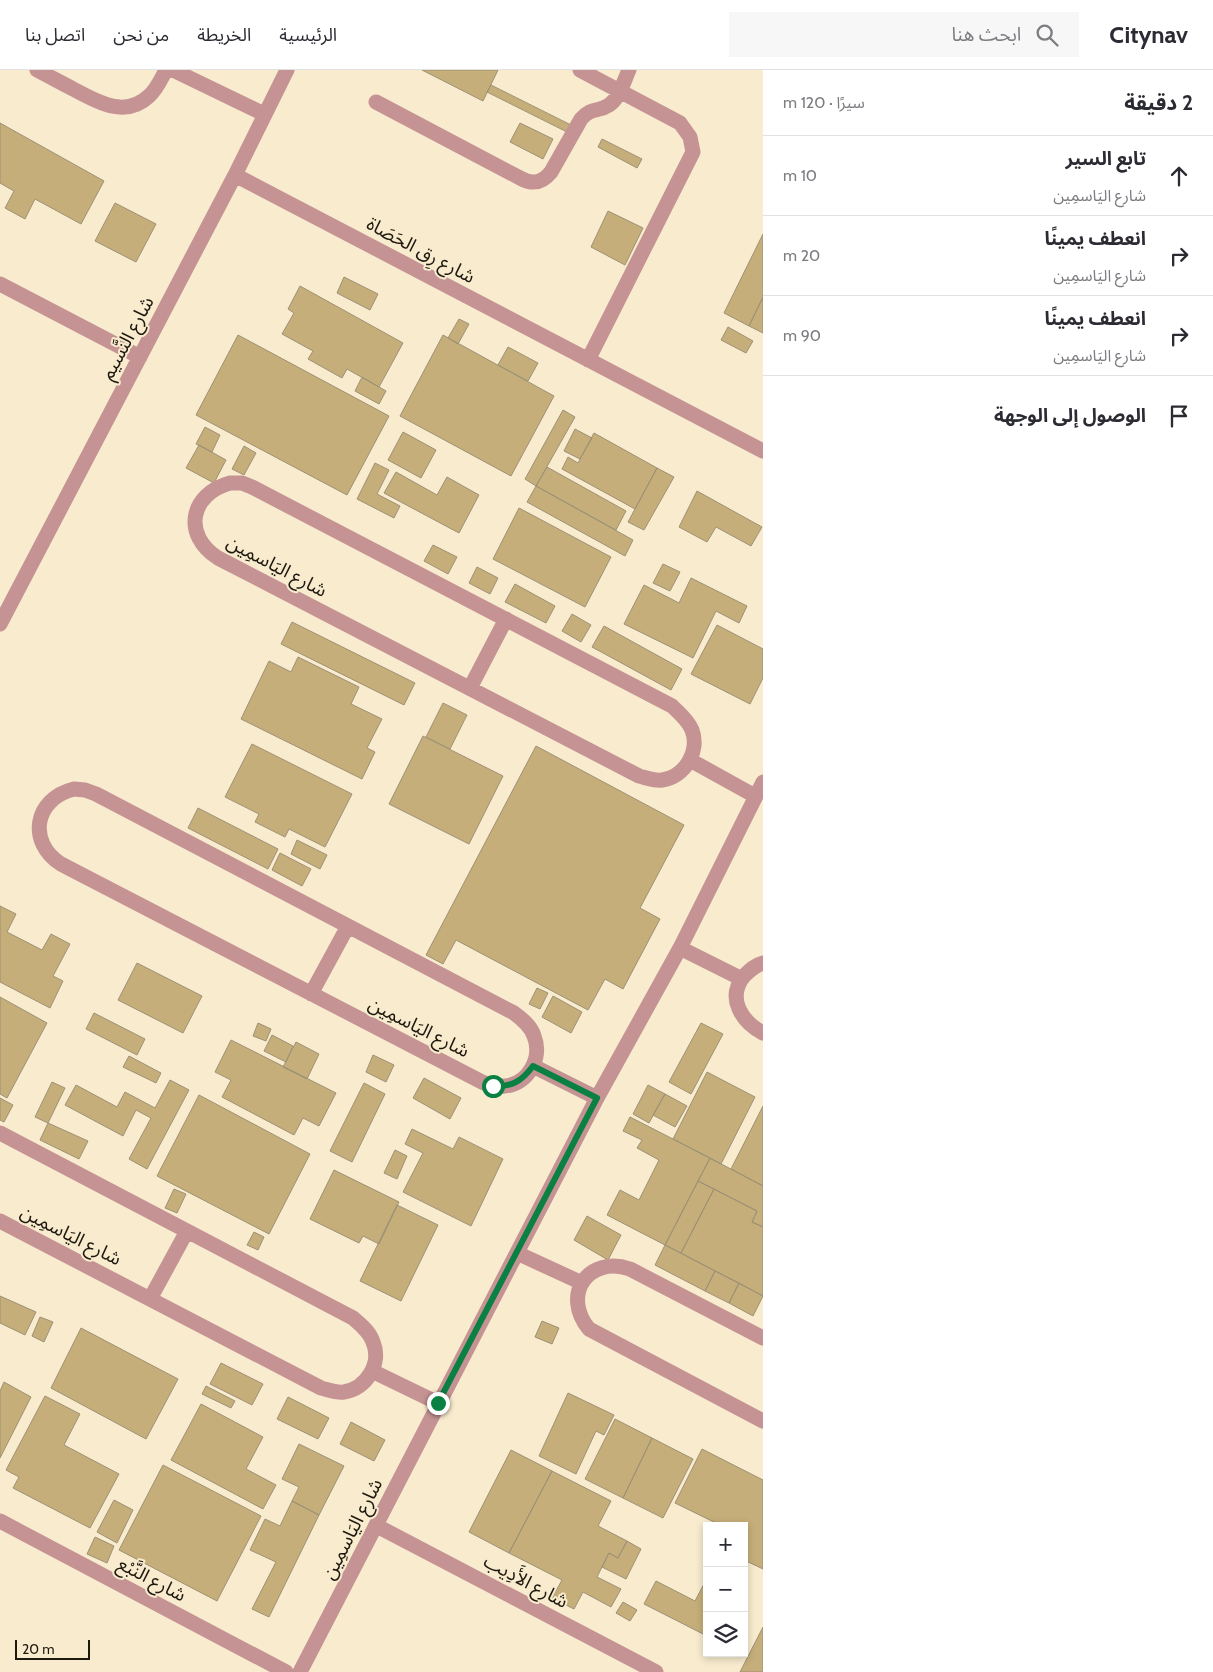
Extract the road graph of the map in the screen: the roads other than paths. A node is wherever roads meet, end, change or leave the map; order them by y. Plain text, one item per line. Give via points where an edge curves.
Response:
1 (37, 70) edge
2 (166, 70) edge
3 (173, 70) edge
4 (287, 70) edge
5 (580, 70) edge
6 (628, 70) edge
7 (619, 91) junction
8 (376, 102) dead end
9 (264, 114) junction
10 (235, 175) junction
11 (0, 284) edge
12 (140, 357) junction
13 (588, 360) junction
14 (763, 451) edge
15 (506, 619) junction
16 (0, 624) edge
17 (470, 688) junction
18 (690, 760) junction
19 (763, 782) edge
20 (755, 796) junction
21 (348, 926) junction
22 (680, 948) junction
23 (763, 963) edge
24 (742, 979) junction
25 (310, 994) junction
26 (763, 1034) edge
27 (533, 1066) junction
28 (597, 1098) junction
29 (0, 1133) edge
30 (0, 1221) edge
31 (187, 1231) junction
32 (516, 1252) junction
33 (582, 1283) junction
34 (150, 1299) junction
35 (763, 1338) edge
36 (372, 1371) junction
37 (438, 1403) junction
38 (763, 1421) edge
39 (0, 1521) edge
40 (377, 1526) junction
41 (286, 1672) edge
42 (300, 1672) edge
43 (656, 1672) edge

1 - 2 street via 99,103 126,107 150,96
3 - 9 street
4 - 9 street, شارع النَّسيم
5 - 7 street
6 - 7 street
7 - 8 street via 610,105 587,113 546,178 533,183
7 - 13 street via 686,130 693,152
9 - 10 street, شارع النَّسيم
10 - 12 street, شارع النَّسيم
10 - 13 street, شارع رِق الحَصَاة
11 - 12 street
12 - 16 street, شارع النَّسيم
13 - 14 street, شارع رِق الحَصَاة
15 - 17 street
15 - 17 street, شارع اليَاسمِين via 242,483 219,486 202,500 196,516 196,532 208,552
15 - 18 street, شارع اليَاسمِين via 672,706 687,720 692,730 694,745
17 - 18 street, شارع اليَاسمِين via 651,780 674,776
18 - 20 street
19 - 20 street, شارع اليَاسمِين
20 - 22 street, شارع اليَاسمِين
21 - 25 street
21 - 25 street, شارع اليَاسمِين via 96,794 74,789 53,798 46,806 41,817 40,839 52,858
21 - 27 street, شارع اليَاسمِين via 514,1013 534,1036 537,1046
22 - 24 street
22 - 28 street, شارع اليَاسمِين
23 - 24 street
24 - 26 street via 736,996 738,1007 749,1025
25 - 27 street, شارع اليَاسمِين via 493,1086 516,1083
27 - 28 street
28 - 32 street, شارع اليَاسمِين
29 - 31 street
30 - 34 street, شارع اليَاسمِين
31 - 34 street
31 - 36 street via 353,1318 368,1332 373,1342 376,1362
32 - 33 street
32 - 37 street, شارع اليَاسمِين
33 - 35 street via 590,1273 609,1265 630,1269
33 - 38 street via 577,1300 578,1311 589,1329
34 - 36 street, شارع اليَاسمِين via 332,1392 350,1390 365,1381
36 - 37 street
37 - 40 street, شارع اليَاسمِين
39 - 41 street, شارع النَّبْع
40 - 42 street, شارع اليَاسمِين
40 - 43 street, شارع الأَدِيب

